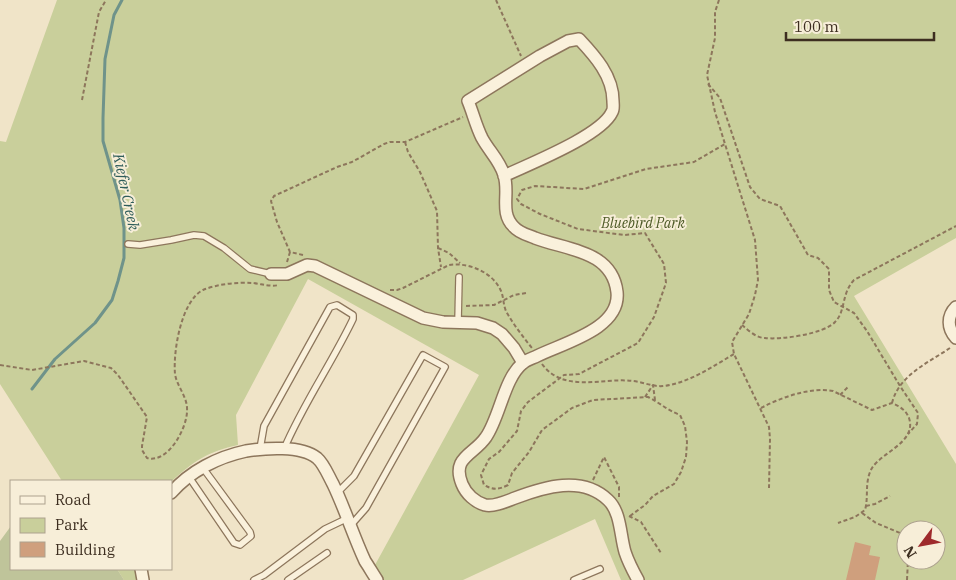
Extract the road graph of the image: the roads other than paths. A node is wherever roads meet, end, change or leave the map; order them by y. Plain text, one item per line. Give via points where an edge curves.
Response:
1 (504, 176) junction
2 (128, 244) dead end
3 (270, 274) joint
4 (459, 278) dead end
5 (956, 307) edge
6 (458, 322) junction
7 (955, 341) edge
8 (523, 363) junction
9 (260, 449) junction
10 (284, 449) junction
11 (203, 468) junction
12 (189, 477) junction
13 (172, 492) edge
14 (337, 493) junction
15 (350, 521) junction
16 (327, 553) dead end
17 (600, 569) dead end
18 (254, 580) edge
19 (288, 580) edge
20 (377, 580) edge
21 (574, 580) edge
22 (638, 580) edge

1 - 1 street via 582,138 605,122 613,111 610,81 592,52 579,39 568,41 468,101 482,138
1 - 8 street via 505,206 508,220 515,229 592,256 611,271 616,282 615,308 607,321
2 - 3 lane via 204,236 250,269
3 - 6 street via 287,274 307,265 315,266 423,318
4 - 6 lane
5 - 7 street via 948,321
6 - 8 street via 493,328 514,348
8 - 22 street via 511,378 486,437 462,460 459,476 463,487 475,500 486,505 565,484 591,489 609,500 617,514 625,552
9 - 10 street
9 - 10 lane via 264,426 330,307 337,305 353,315 353,319
9 - 11 street via 236,454
10 - 14 street via 316,457
11 - 12 street
11 - 12 lane via 250,532 250,539 240,545 234,543
12 - 13 street
14 - 15 street
14 - 15 lane via 354,476 423,354 446,367 366,508
15 - 18 lane via 325,530
15 - 20 street via 366,562
16 - 19 lane
17 - 21 lane

